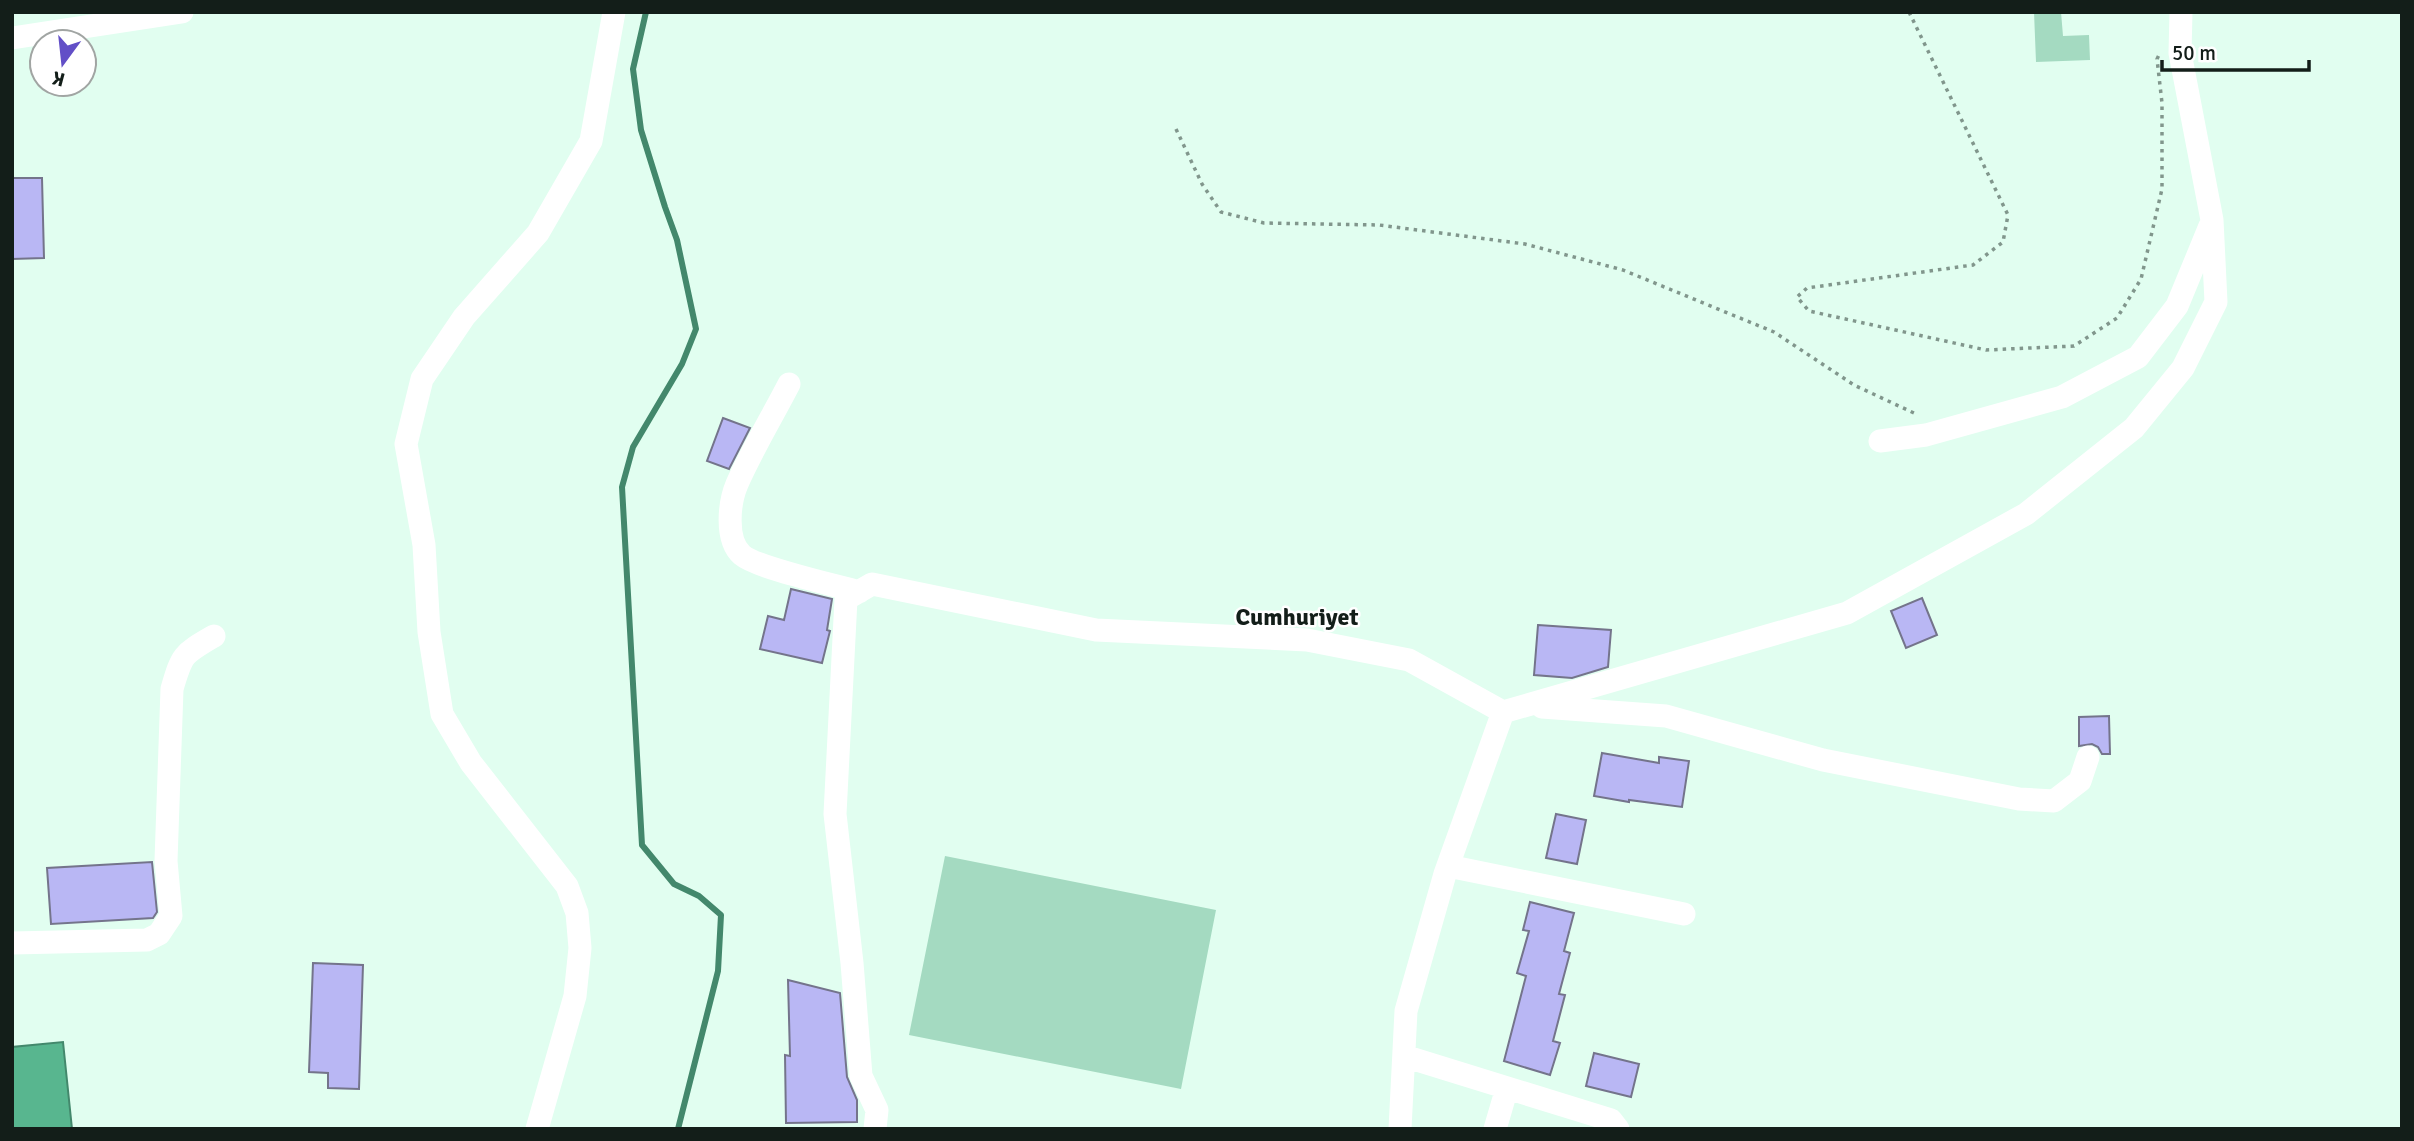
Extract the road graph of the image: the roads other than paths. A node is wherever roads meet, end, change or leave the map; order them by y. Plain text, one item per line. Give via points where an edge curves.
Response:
1 (182, 12) edge
2 (614, 12) edge
3 (2181, 12) edge
4 (12, 37) edge
5 (2212, 220) junction
6 (789, 384) dead end
7 (1880, 441) dead end
8 (859, 592) junction
9 (214, 636) dead end
10 (1514, 708) junction
11 (2088, 757) dead end
12 (1448, 866) junction
13 (1684, 914) dead end
14 (12, 943) edge
15 (1404, 1056) junction
16 (1507, 1088) junction
17 (537, 1129) edge
18 (876, 1129) edge
19 (1401, 1129) edge
20 (1495, 1129) edge
21 (1618, 1129) edge

1 - 4 street
2 - 17 street via 591,142 538,233 464,317 422,379 405,444 424,545 429,632 442,714 471,763 567,886 577,913 580,948 575,996
3 - 5 street via 2180,54
5 - 7 street via 2177,306 2138,357 2062,397 1926,435
5 - 10 street via 2216,302 2183,368 2134,428 2026,514 1847,613
6 - 8 street via 736,486 730,517 733,543 742,555 759,564
8 - 10 street via 872,584 1096,630 1307,640 1409,660
8 - 18 street via 846,599 835,814 860,1076 877,1110
9 - 14 street via 187,651 173,689 166,861 171,916 159,934 147,940
10 - 11 street via 1666,716 1824,760 2019,799 2054,801 2080,781
10 - 12 street
12 - 13 street
12 - 15 street via 1406,1011
15 - 16 street
15 - 19 street
16 - 20 street
16 - 21 street via 1611,1120

